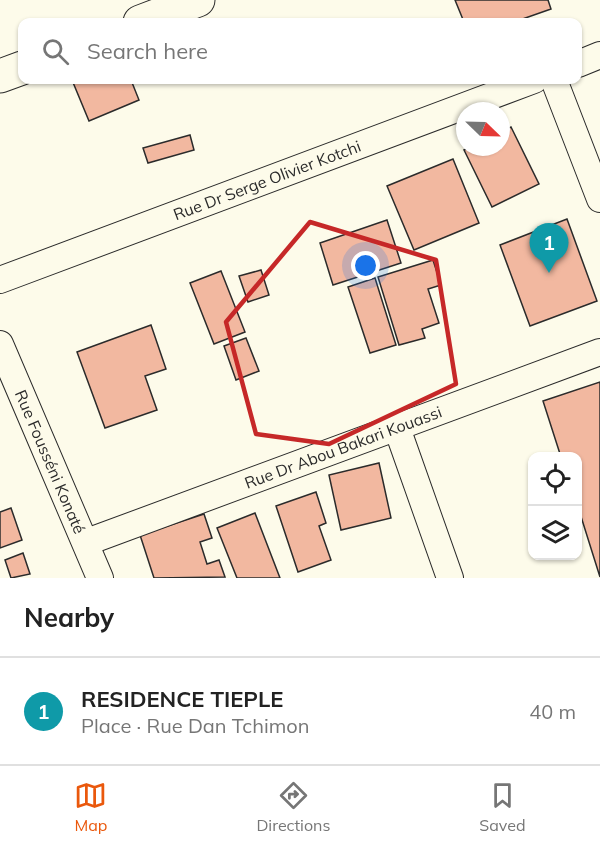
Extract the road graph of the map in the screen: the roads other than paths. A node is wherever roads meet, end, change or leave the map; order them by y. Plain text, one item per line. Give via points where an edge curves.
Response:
1 (198, 0) edge
2 (151, 18) edge
3 (600, 55) edge
4 (582, 62) edge
5 (18, 69) edge
6 (0, 76) edge
7 (523, 84) edge
8 (556, 84) edge
9 (600, 199) edge
10 (0, 280) edge
11 (0, 344) edge
12 (600, 352) edge
13 (397, 428) junction
14 (87, 542) junction
15 (100, 578) edge
16 (450, 578) edge

1 - 2 main road
3 - 4 street
5 - 6 main road
7 - 10 street, Rue Dr Serge Olivier Kotchi
8 - 9 street
11 - 14 street, Rue Fousséni Konaté
12 - 13 street, Rue Dr Abou Bakari Kouassi
13 - 14 street, Rue Dr Abou Bakari Kouassi
13 - 16 street
14 - 15 street, Rue Fousséni Konaté

